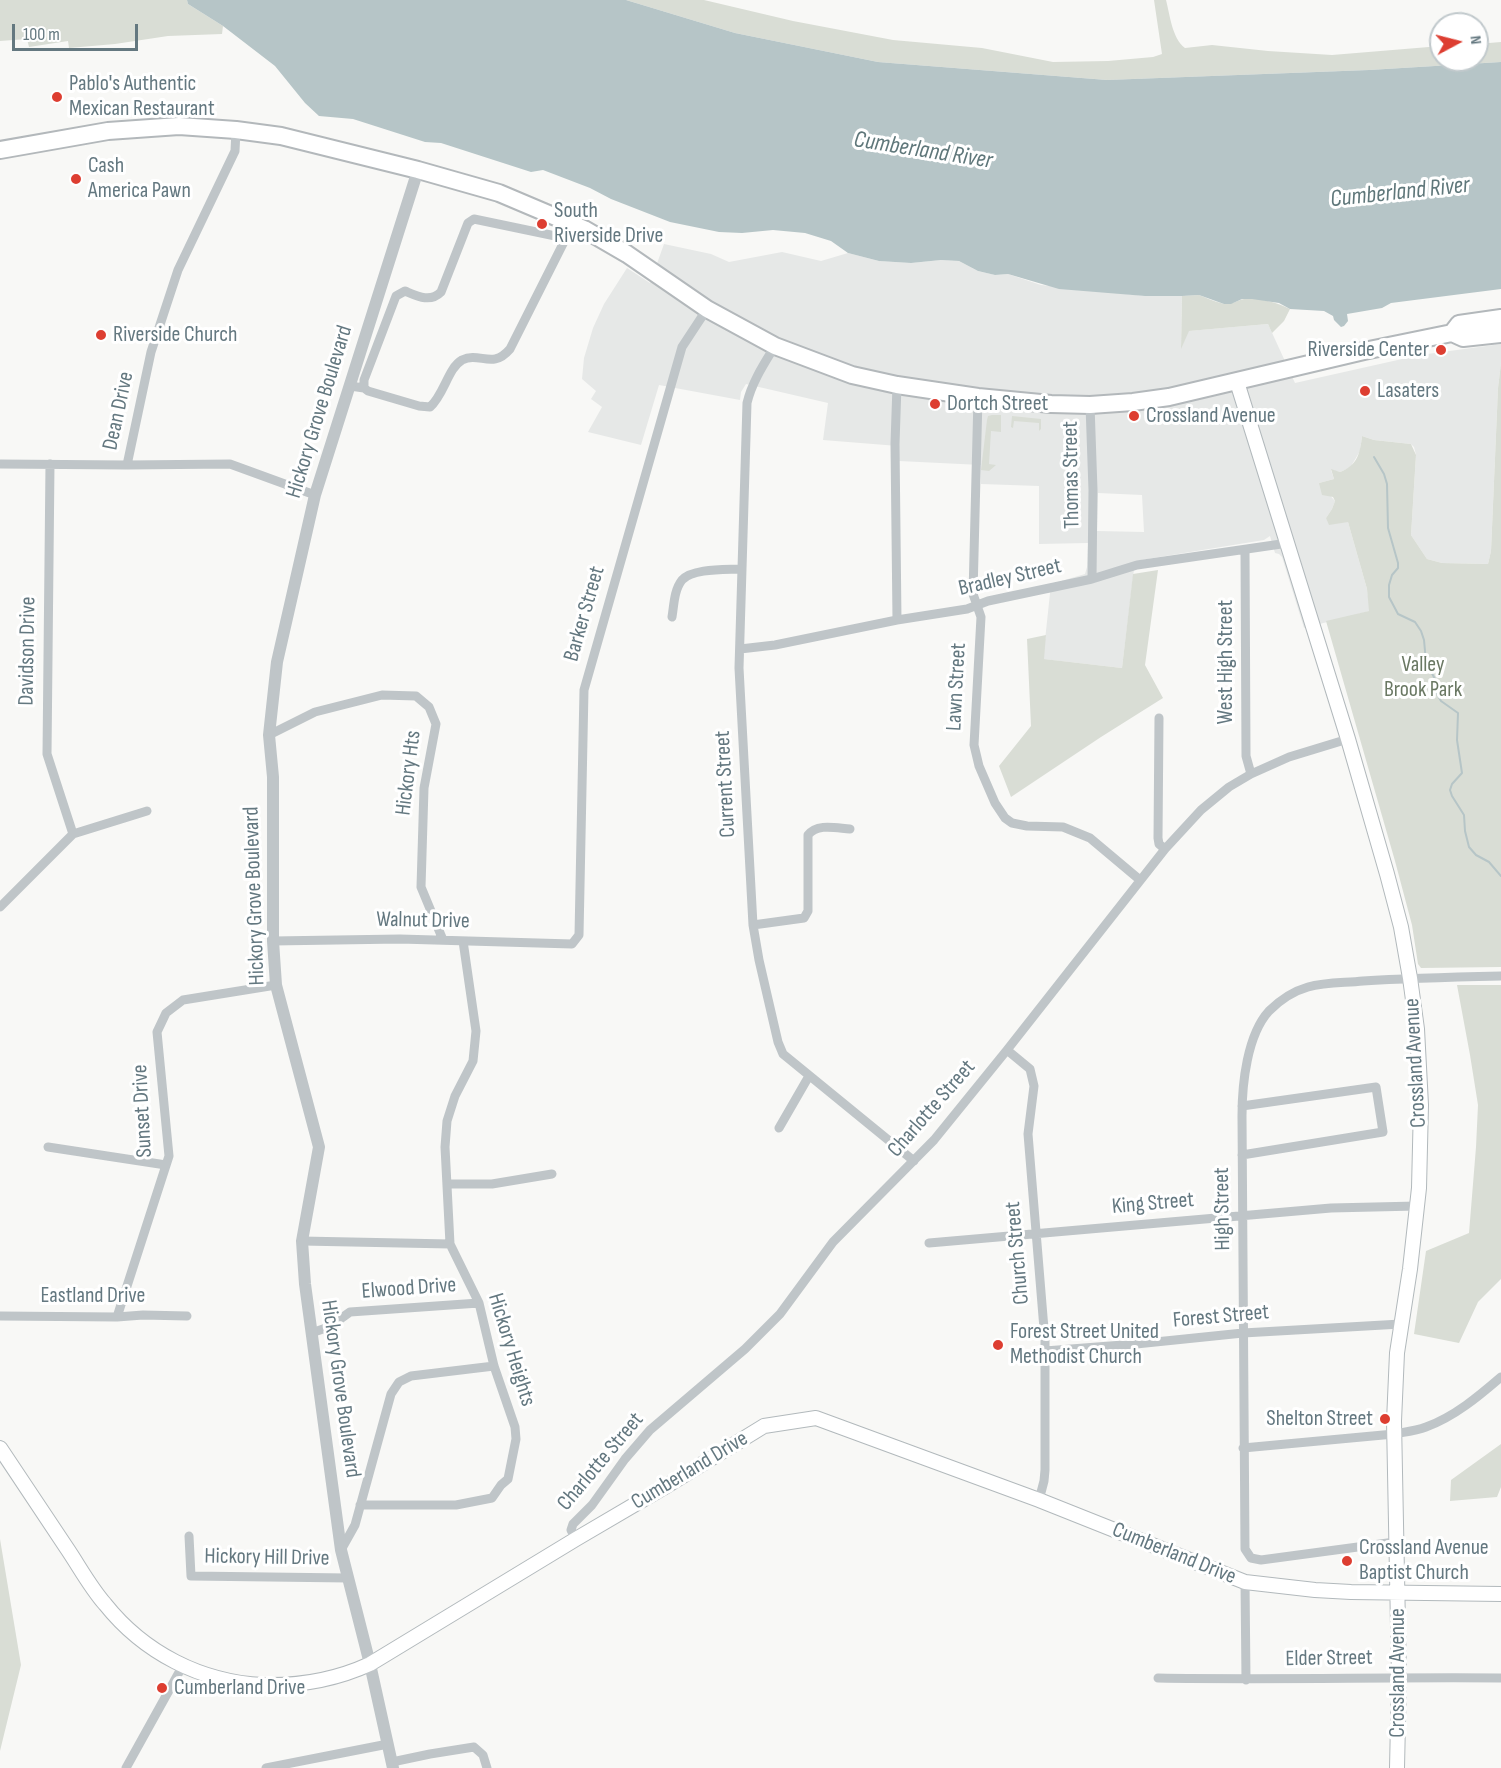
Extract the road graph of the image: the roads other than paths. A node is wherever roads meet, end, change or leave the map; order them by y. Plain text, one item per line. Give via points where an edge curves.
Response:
1 (236, 130) junction
2 (0, 150) edge
3 (418, 170) junction
4 (569, 231) junction
5 (707, 309) junction
6 (1501, 318) edge
7 (1452, 333) junction
8 (1501, 334) edge
9 (775, 346) junction
10 (1237, 382) junction
11 (897, 385) junction
12 (350, 386) junction
13 (364, 388) junction
14 (978, 397) junction
15 (1090, 405) junction
16 (0, 464) edge
17 (51, 464) junction
18 (127, 465) junction
19 (315, 495) junction
20 (1288, 543) junction
21 (1245, 550) junction
22 (742, 569) junction
23 (1092, 579) junction
24 (977, 605) junction
25 (672, 617) dead end
26 (897, 620) junction
27 (740, 649) junction
28 (1159, 718) dead end
29 (269, 735) junction
30 (1348, 739) junction
31 (1251, 774) junction
32 (147, 811) dead end
33 (850, 829) dead end
34 (73, 834) junction
35 (1165, 849) junction
36 (1140, 880) junction
37 (0, 908) edge
38 (753, 925) junction
39 (443, 940) junction
40 (273, 941) junction
41 (464, 941) junction
42 (572, 944) joint
43 (1501, 976) edge
44 (1410, 978) junction
45 (276, 986) junction
46 (1007, 1050) junction
47 (809, 1076) junction
48 (1242, 1106) junction
49 (779, 1128) dead end
50 (48, 1146) dead end
51 (1242, 1155) junction
52 (915, 1161) junction
53 (166, 1165) junction
54 (552, 1174) dead end
55 (447, 1184) junction
56 (1418, 1206) junction
57 (1243, 1216) junction
58 (1036, 1234) junction
59 (302, 1241) junction
60 (929, 1243) dead end
61 (450, 1244) junction
62 (479, 1304) junction
63 (0, 1316) edge
64 (187, 1316) dead end
65 (117, 1317) junction
66 (1401, 1324) junction
67 (311, 1333) junction
68 (1243, 1333) junction
69 (1045, 1351) junction
70 (494, 1366) junction
71 (1501, 1377) edge
72 (1394, 1434) junction
73 (0, 1448) edge
74 (1243, 1448) junction
75 (1039, 1500) junction
76 (360, 1505) junction
77 (189, 1536) dead end
78 (576, 1539) junction
79 (1395, 1542) junction
80 (341, 1550) junction
81 (348, 1578) junction
82 (1245, 1582) junction
83 (1398, 1593) junction
84 (1501, 1594) edge
85 (370, 1665) junction
86 (182, 1666) junction
87 (1399, 1677) junction
88 (1158, 1678) dead end
89 (1501, 1678) edge
90 (1246, 1680) junction
91 (388, 1744) junction
92 (392, 1765) edge
93 (126, 1768) edge
94 (266, 1768) edge
95 (486, 1768) edge
96 (1397, 1768) edge

1 - 2 highway via 179,126 108,131
1 - 3 highway via 281,136
1 - 18 street, Dean Drive via 235,152 178,270 151,352
3 - 4 highway via 499,193
3 - 12 street, Hickory Grove Boulevard
4 - 5 highway via 627,254
4 - 13 street via 504,356 497,360 465,358 457,364 430,407
4 - 13 street via 526,230 474,219 468,223 441,292 429,299 405,291 396,296
5 - 9 highway
5 - 42 street, Barker Street via 682,347 584,690 579,934
6 - 7 highway via 1458,324
7 - 8 highway via 1462,338
7 - 10 highway
9 - 11 highway via 852,375
9 - 22 street, Current Street via 756,377 747,403
10 - 15 highway via 1169,397
10 - 20 main road, Crossland Avenue
11 - 14 highway
11 - 26 street
12 - 13 street
12 - 19 street, Hickory Grove Boulevard
14 - 15 highway
14 - 24 street, Lawn Street via 973,594
15 - 23 street, Thomas Street
16 - 17 street
17 - 18 street
17 - 34 street, Davidson Drive via 46,754
18 - 19 street via 230,464
19 - 29 street, Hickory Grove Boulevard via 277,662
20 - 21 street, Bradley Street
20 - 30 main road, Crossland Avenue
21 - 23 street, Bradley Street via 1137,565
21 - 31 street, West High Street via 1246,756
22 - 25 street via 699,572 684,578 676,592
22 - 27 street, Current Street
23 - 24 street, Bradley Street
24 - 26 street, Bradley Street
24 - 36 street, Lawn Street via 981,617 974,745 999,811 1018,825 1064,827 1082,833
26 - 27 street, Bradley Street
27 - 38 street, Current Street
28 - 35 street via 1158,838
29 - 39 street, Hickory Hts via 315,711 382,695 416,696 429,707 436,724 424,788 421,887
29 - 40 street, Hickory Grove Boulevard via 273,777
30 - 31 street, Charlotte Street via 1289,757
30 - 44 main road, Crossland Avenue via 1391,887
31 - 35 street, Charlotte Street via 1215,797
32 - 34 street
33 - 38 street via 818,828 808,835 808,912 804,918
34 - 37 street
35 - 36 street, Charlotte Street
36 - 46 street, Charlotte Street
38 - 47 street, Current Street via 780,1048
39 - 40 street, Walnut Drive
39 - 41 street, Walnut Drive
40 - 45 street, Hickory Grove Boulevard
41 - 42 street, Walnut Drive
41 - 55 street, Hickory Heights via 476,1031 473,1061 447,1121
43 - 44 street, High Street
44 - 48 street, High Street via 1315,986 1279,1002 1257,1030
44 - 56 main road, Crossland Avenue via 1420,1087
45 - 53 street, Sunset Drive via 183,1000 166,1013 157,1032 169,1156
45 - 59 street, Hickory Grove Boulevard via 319,1147
46 - 52 street, Charlotte Street
46 - 58 street, Church Street via 1030,1069 1033,1077 1028,1134
47 - 49 street
47 - 52 street, Current Street
48 - 51 street, High Street
48 - 51 street via 1376,1087 1383,1132
50 - 53 street
51 - 57 street, High Street
52 - 78 street, Charlotte Street via 833,1242 780,1314 650,1430 573,1524 571,1530
53 - 65 street, Sunset Drive
54 - 55 street via 492,1184
55 - 61 street, Hickory Heights
56 - 57 street, King Street via 1330,1208
56 - 66 main road, Crossland Avenue
57 - 58 street, King Street
57 - 68 street, High Street
58 - 60 street, King Street
58 - 69 street, Church Street
59 - 61 street
59 - 67 street, Hickory Grove Boulevard
61 - 62 street, Hickory Heights
62 - 67 street, Elwood Drive via 350,1312 329,1327
62 - 70 street, Hickory Heights
63 - 65 street, Eastland Drive
64 - 65 street, Eastland Drive
66 - 68 street, Forest Street
66 - 72 main road, Crossland Avenue
67 - 80 street, Hickory Grove Boulevard
68 - 69 street, Forest Street
68 - 74 street, High Street
69 - 75 street, Church Street via 1045,1470
70 - 76 street via 411,1376 399,1382 392,1394
70 - 76 street, Hickory Heights via 516,1439 508,1479 492,1498 456,1505
71 - 72 street via 1440,1422
72 - 74 street
72 - 79 main road, Crossland Avenue
73 - 86 main road, Cumberland Drive via 104,1603 141,1640
74 - 79 street, High Street via 1244,1542 1251,1558
75 - 78 main road, Cumberland Drive via 816,1418 764,1426
75 - 82 main road, Cumberland Drive
76 - 80 street via 355,1525
77 - 81 street, Hickory Hill Drive via 191,1576
78 - 85 main road, Cumberland Drive
79 - 83 main road, Crossland Avenue
80 - 81 street, Hickory Grove Boulevard
81 - 85 street, Hickory Grove Boulevard
82 - 83 main road, Cumberland Drive
82 - 90 street
83 - 84 main road, Cumberland Drive
83 - 87 main road, Crossland Avenue
85 - 86 main road, Cumberland Drive via 326,1680 283,1685 230,1681
85 - 91 street, Hickory Grove Boulevard
86 - 93 street
87 - 89 street, Elder Street
87 - 90 street, Elder Street
87 - 96 main road, Crossland Avenue
88 - 90 street, Elder Street
91 - 92 street, Hickory Grove Boulevard
91 - 94 street
92 - 95 street via 474,1747 483,1755

